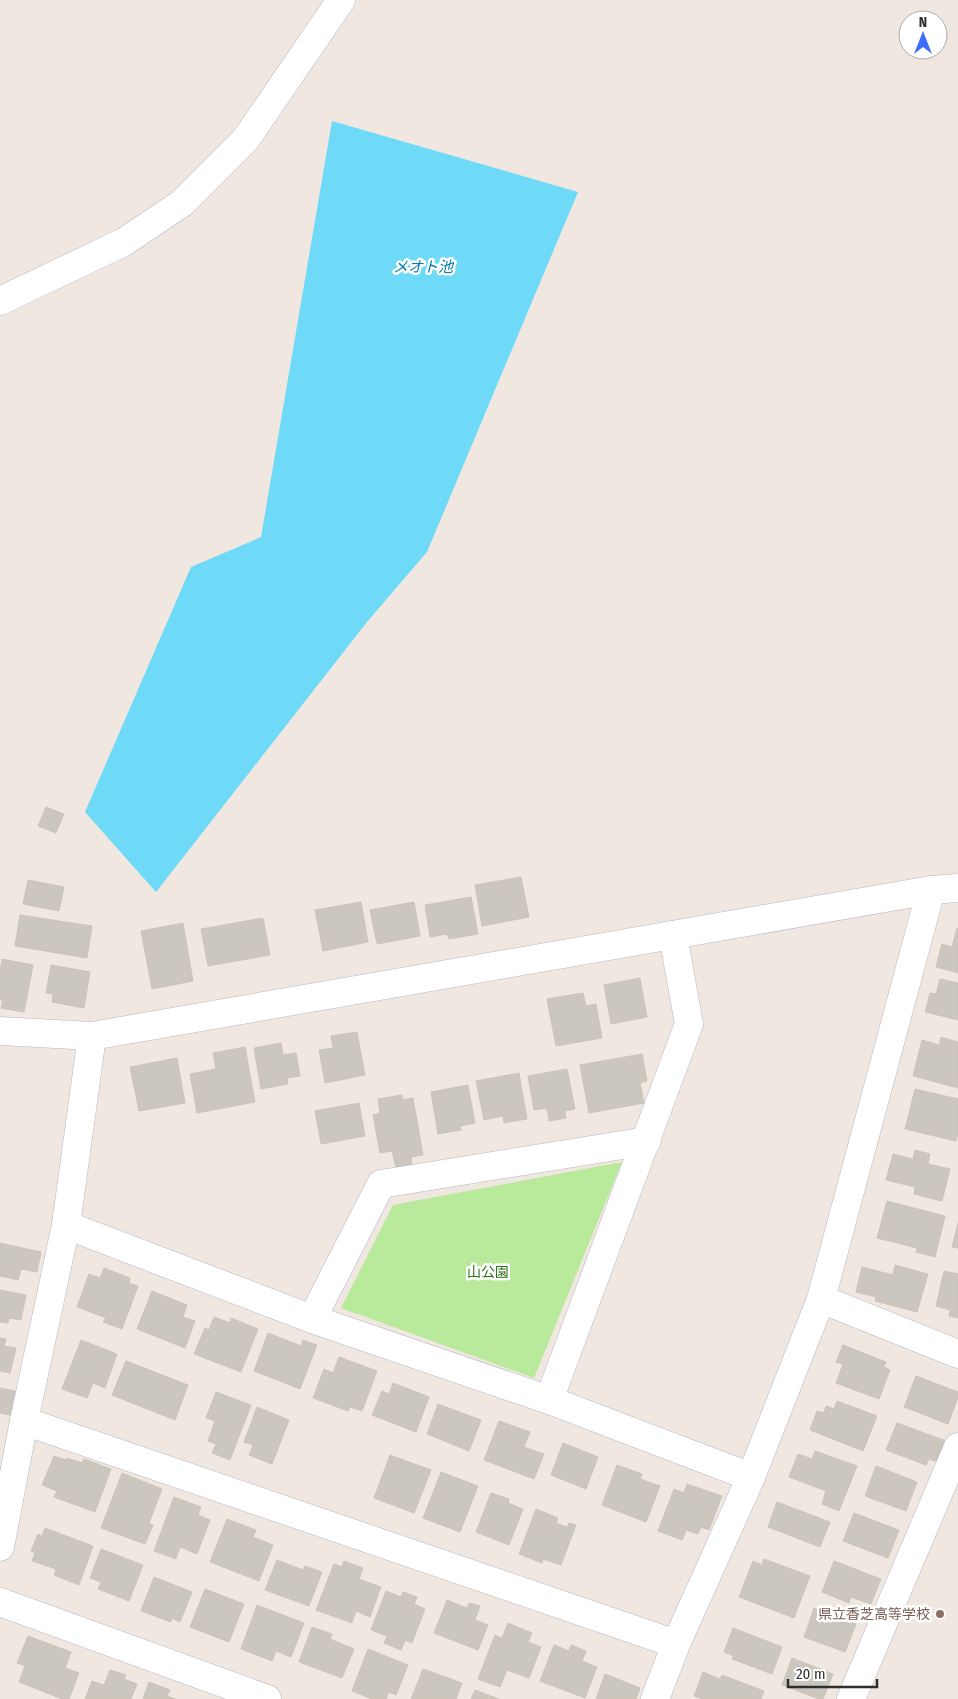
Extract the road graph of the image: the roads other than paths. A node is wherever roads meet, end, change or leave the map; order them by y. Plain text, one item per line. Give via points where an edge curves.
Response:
1 (340, 0) edge
2 (0, 301) edge
3 (958, 888) edge
4 (931, 890) junction
5 (673, 935) junction
6 (0, 1032) edge
7 (92, 1036) junction
8 (646, 1141) junction
9 (66, 1225) junction
10 (821, 1299) junction
11 (312, 1319) junction
12 (958, 1354) edge
13 (549, 1400) junction
14 (24, 1421) junction
15 (958, 1447) edge
16 (751, 1477) junction
17 (0, 1547) edge
18 (0, 1602) edge
19 (676, 1644) junction
20 (267, 1699) edge
21 (655, 1699) edge
22 (850, 1699) edge

1 - 2 street via 246,139 182,203 124,242
3 - 4 street
4 - 5 street
4 - 10 street
5 - 7 street
5 - 8 street via 689,1024
6 - 7 street
7 - 9 street
8 - 11 street via 380,1184
8 - 13 street
9 - 11 street
9 - 14 street
10 - 12 street
10 - 16 street
11 - 13 street
13 - 16 street
14 - 17 street
14 - 19 street
15 - 22 street
16 - 19 street
18 - 20 street
19 - 21 street

